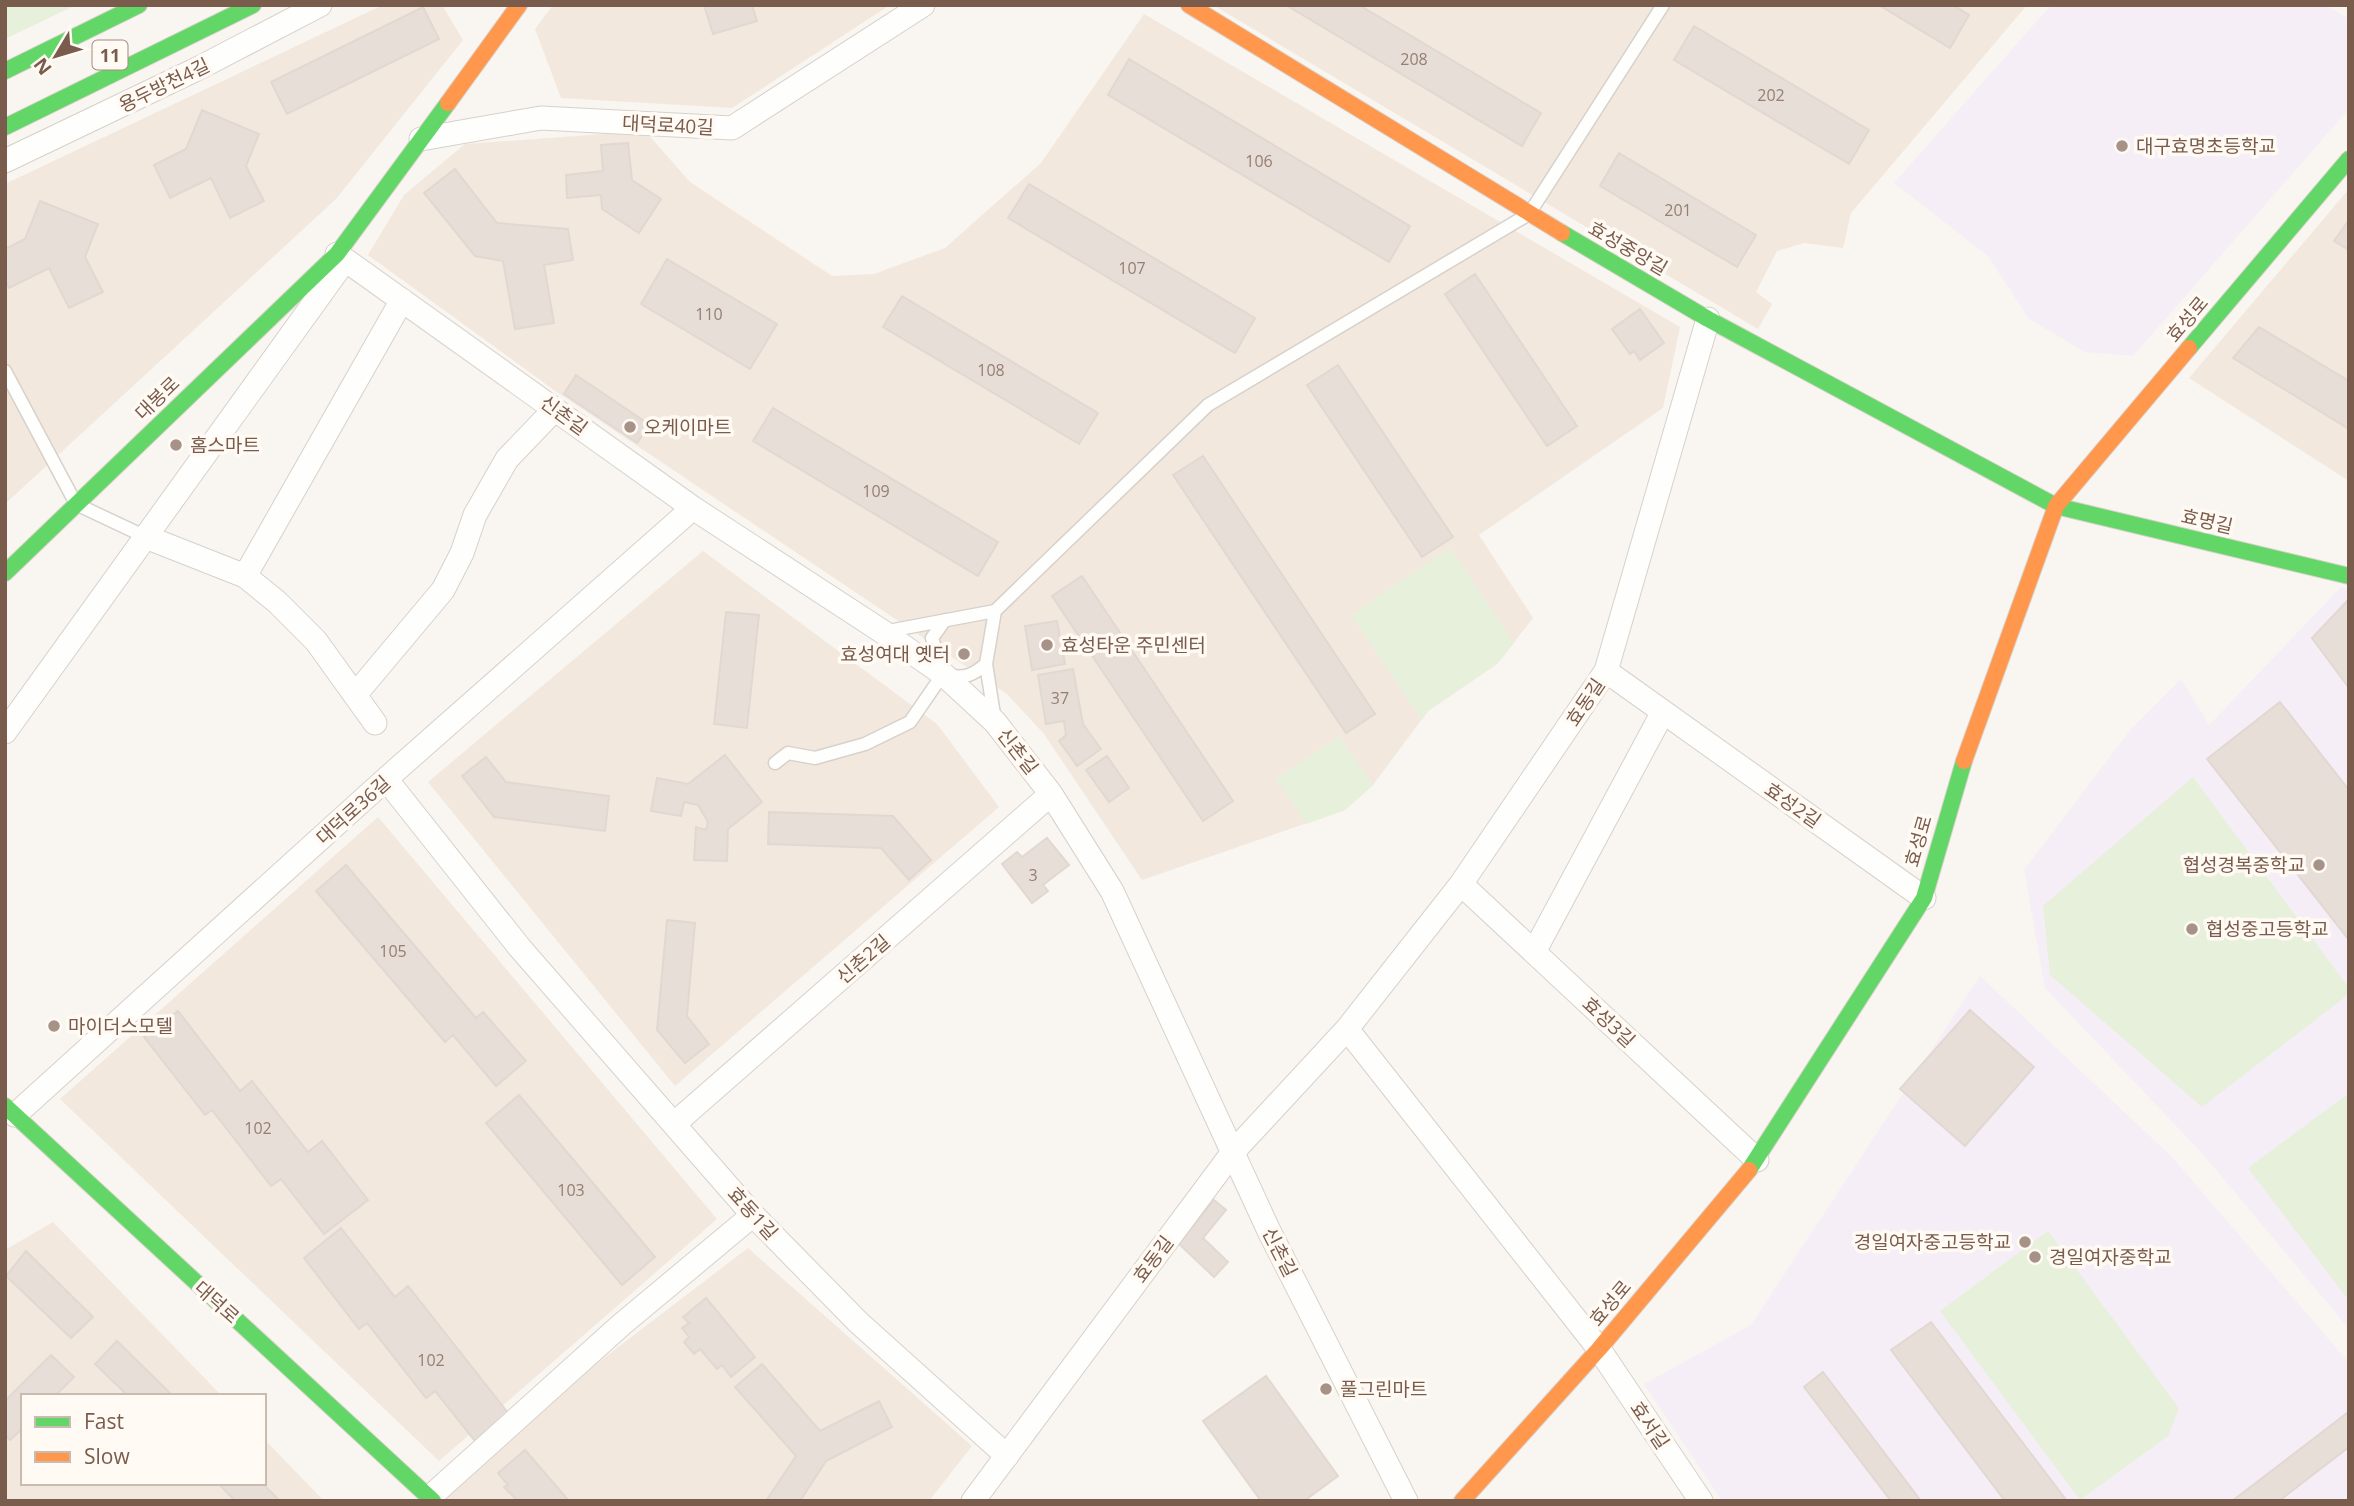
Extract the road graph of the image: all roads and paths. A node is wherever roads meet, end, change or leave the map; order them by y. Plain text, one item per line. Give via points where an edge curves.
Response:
1 (139, 5) edge
2 (253, 5) edge
3 (320, 5) edge
4 (519, 5) edge
5 (923, 5) edge
6 (1189, 5) edge
7 (1663, 5) edge
8 (5, 71) edge
9 (5, 127) edge
10 (422, 139) junction
11 (2349, 159) edge
12 (5, 161) edge
13 (1529, 214) junction
14 (341, 257) junction
15 (402, 300) junction
16 (1708, 319) junction
17 (5, 371) edge
18 (555, 409) junction
19 (76, 504) junction
20 (2056, 506) junction
21 (693, 508) junction
22 (146, 537) junction
23 (5, 573) edge
24 (245, 576) junction
25 (2349, 576) edge
26 (995, 611) junction
27 (944, 620) junction
28 (883, 632) junction
29 (986, 664) junction
30 (1606, 671) junction
31 (943, 674) junction
32 (355, 695) junction
33 (1663, 712) junction
34 (995, 722) junction
35 (375, 723) dead end
36 (5, 732) edge
37 (775, 763) dead end
38 (386, 779) junction
39 (1051, 794) junction
40 (1461, 884) junction
41 (1924, 898) junction
42 (1534, 952) junction
43 (1347, 1029) junction
44 (10, 1110) edge
45 (674, 1124) junction
46 (1233, 1152) junction
47 (1756, 1160) junction
48 (753, 1215) junction
49 (1599, 1349) junction
50 (1007, 1456) junction
51 (431, 1499) edge
52 (973, 1501) edge
53 (1406, 1501) edge
54 (1462, 1501) edge
55 (1701, 1501) edge

1 - 8 main road
2 - 9 main road
3 - 12 street, 용두방천4길
4 - 10 main road, 대봉로
5 - 10 street, 대덕로40길 via 732,128 541,118
6 - 13 main road, 효성중앙길
7 - 13 lane
10 - 14 main road, 대봉로
11 - 20 main road, 효성로
13 - 16 main road, 효성중앙길
13 - 26 lane via 1208,405
14 - 15 street, 신촌길
14 - 19 main road, 대봉로
14 - 22 street
15 - 18 street, 신촌길
15 - 24 street
16 - 20 main road, 효성중앙길
16 - 30 street, 효동길
17 - 19 lane
18 - 21 street, 신촌길
18 - 32 street via 507,459 475,515 443,590
19 - 22 lane
19 - 23 main road, 대봉로
20 - 25 main road, 효명길
20 - 41 main road, 효성로 via 1957,781
21 - 28 street, 신촌길
21 - 38 street, 대덕로36길
22 - 24 street
22 - 36 street
24 - 32 street via 316,641
26 - 27 lane
26 - 29 lane
27 - 28 lane
27 - 31 lane via 932,638
28 - 31 street, 신촌길
29 - 31 lane via 973,675
29 - 34 lane
30 - 33 street, 효성2길
30 - 40 street, 효동길
31 - 34 street, 신촌길
31 - 37 lane via 910,722 865,744 815,758 788,753
32 - 35 street
33 - 41 street, 효성2길
33 - 42 street
34 - 39 street, 신촌길
38 - 44 street, 대덕로36길
38 - 45 street, 효동1길 via 520,948
39 - 45 street, 신촌2길
39 - 46 street, 신촌길 via 1112,891
40 - 42 street, 효성3길
40 - 43 street, 효동길
41 - 47 main road, 효성로
42 - 47 street, 효성3길
43 - 46 street, 효동길
43 - 49 street
44 - 51 main road, 대덕로
45 - 48 street, 효동1길
46 - 50 street, 효동길
46 - 53 street, 신촌길
47 - 49 main road, 효성로
48 - 50 street, 효동1길 via 858,1322
48 - 51 street, 대덕로 via 621,1325
49 - 54 main road, 효성로
49 - 55 street, 효서길
50 - 52 street, 효동길

